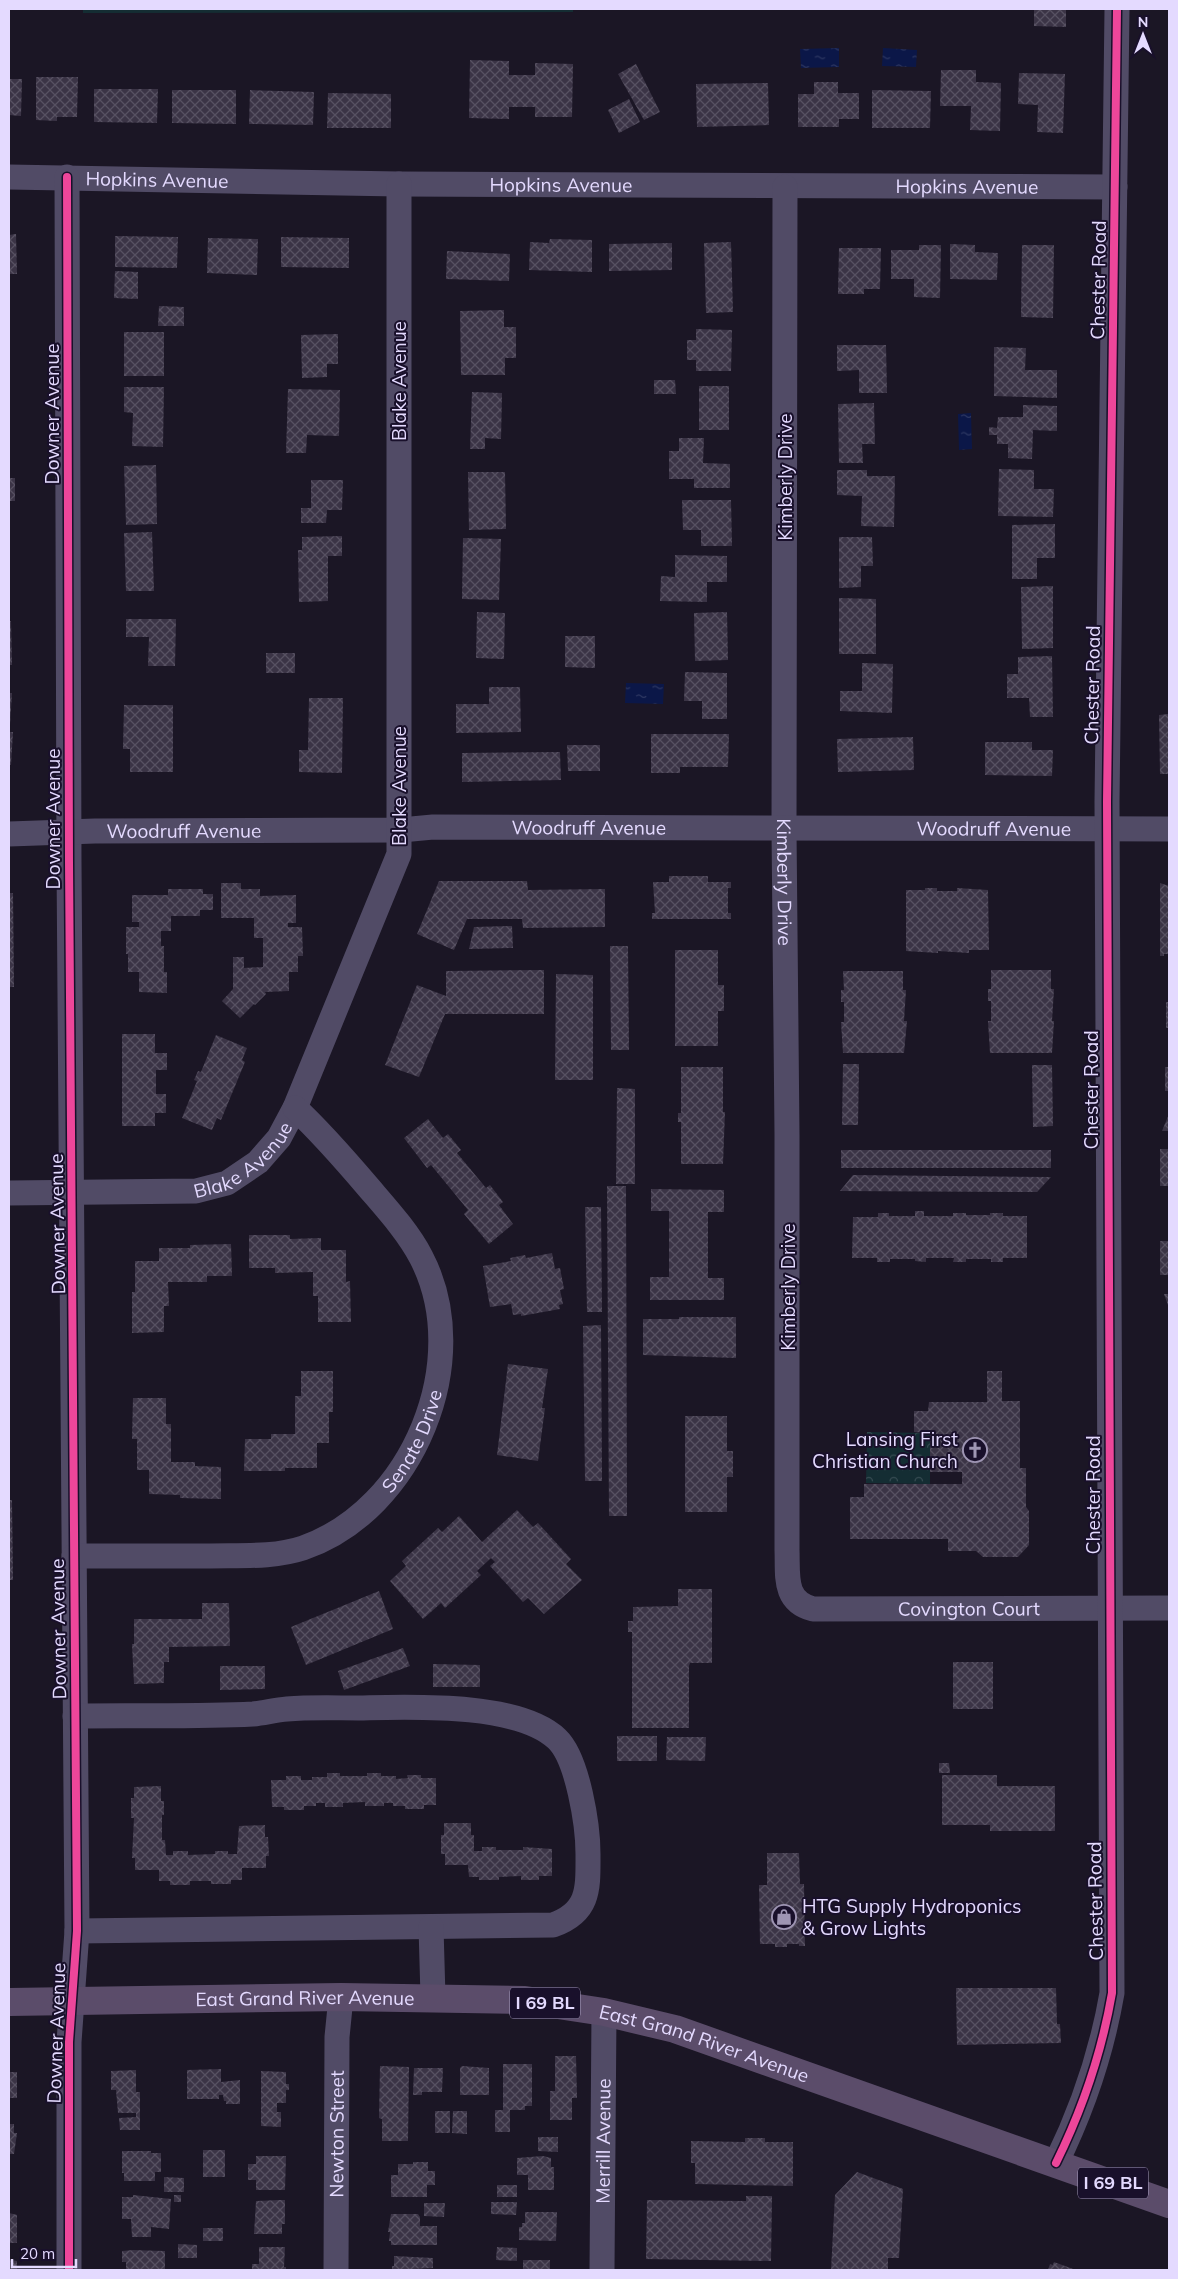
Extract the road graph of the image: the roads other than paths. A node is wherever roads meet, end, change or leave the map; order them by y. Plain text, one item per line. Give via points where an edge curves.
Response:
1 (1117, 9) edge
2 (9, 177) edge
3 (68, 177) junction
4 (399, 184) junction
5 (785, 187) junction
6 (1115, 187) junction
7 (1108, 829) junction
8 (1169, 829) edge
9 (401, 830) junction
10 (784, 830) junction
11 (69, 832) junction
12 (9, 834) edge
13 (295, 1108) junction
14 (73, 1192) junction
15 (9, 1193) edge
16 (74, 1556) junction
17 (788, 1578) joint
18 (1169, 1608) edge
19 (1109, 1609) junction
20 (75, 1716) junction
21 (431, 1927) junction
22 (77, 1931) junction
23 (341, 1997) junction
24 (433, 1997) junction
25 (9, 2002) edge
26 (72, 2002) junction
27 (604, 2012) junction
28 (1056, 2163) junction
29 (1169, 2204) edge
30 (69, 2270) edge
31 (336, 2270) edge
32 (602, 2270) edge

1 - 6 street, Chester Road
2 - 3 street, Hopkins Avenue
3 - 4 street, Hopkins Avenue
3 - 11 street, Downer Avenue
4 - 5 street, Hopkins Avenue
4 - 9 street, Blake Avenue
5 - 6 street, Hopkins Avenue
5 - 10 street, Kimberly Drive
6 - 7 street, Chester Road
7 - 8 street, Woodruff Avenue
7 - 10 street, Woodruff Avenue
7 - 19 street, Chester Road
9 - 10 street, Woodruff Avenue via 433,827
9 - 11 street, Woodruff Avenue
9 - 13 street, Blake Avenue via 400,854
10 - 17 street, Kimberly Drive
11 - 12 street, Woodruff Avenue
11 - 14 street, Downer Avenue
13 - 14 street, Blake Avenue via 279,1138 258,1162 227,1183 196,1190
13 - 16 street, Senate Drive via 315,1126 390,1212 421,1256 433,1285 440,1329 437,1377 432,1406 415,1447 391,1484 367,1507 342,1529 303,1548 266,1555
14 - 15 street, Blake Avenue
14 - 16 street, Downer Avenue
16 - 20 street, Downer Avenue
17 - 19 street, Covington Court via 795,1600 814,1609
18 - 19 street, Covington Court
19 - 28 street, Chester Road via 1112,1993 1106,2027 1074,2127
20 - 21 street via 255,1714 286,1709 436,1706 487,1713 546,1731 564,1748 578,1786 588,1836 588,1879 580,1907 569,1919 553,1925
20 - 22 street, Downer Avenue
21 - 22 street
21 - 24 street
22 - 26 street, Downer Avenue
23 - 24 main road, East Grand River Avenue / I 69 BL
23 - 26 main road, East Grand River Avenue / I 69 BL
23 - 31 street, Newton Street via 337,2037
24 - 27 main road, East Grand River Avenue / I 69 BL via 525,2000
25 - 26 main road, East Grand River Avenue / I 69 BL
26 - 30 street, Downer Avenue
27 - 28 main road, East Grand River Avenue / I 69 BL via 676,2029
27 - 32 street, Merrill Avenue
28 - 29 main road, East Grand River Avenue / I 69 BL

